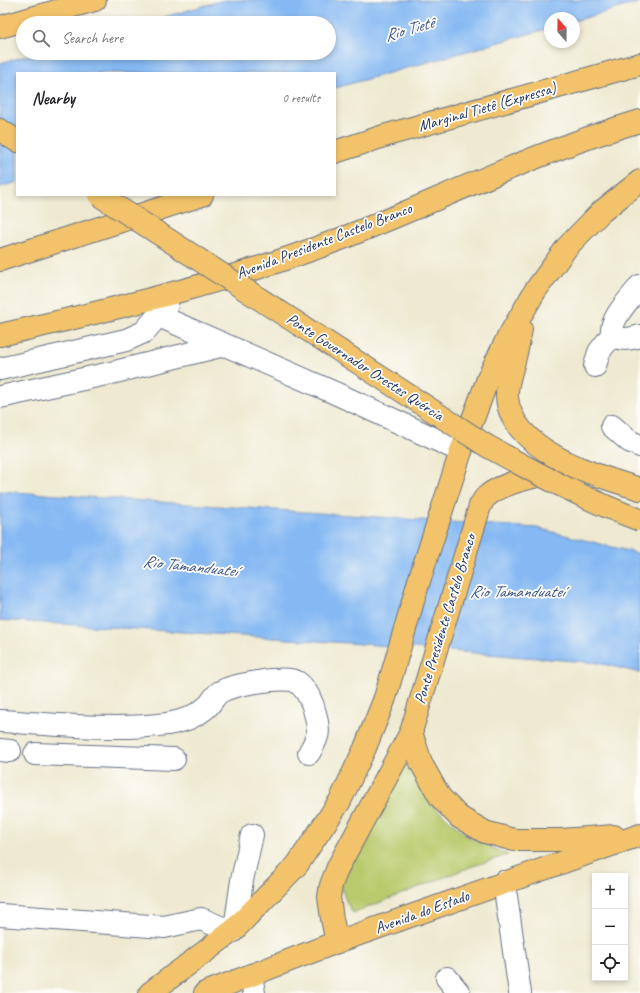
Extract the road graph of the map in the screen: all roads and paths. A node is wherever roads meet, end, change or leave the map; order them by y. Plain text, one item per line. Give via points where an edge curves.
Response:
1 (95, 0) edge
2 (39, 16) edge
3 (16, 22) edge
4 (0, 27) edge
5 (640, 64) edge
6 (640, 121) edge
7 (0, 130) edge
8 (16, 140) edge
9 (336, 152) edge
10 (640, 181) edge
11 (102, 196) edge
12 (199, 196) edge
13 (0, 260) edge
14 (640, 286) edge
15 (177, 292) junction
16 (525, 308) junction
17 (159, 316) junction
18 (7, 332) edge
19 (612, 335) junction
20 (640, 336) edge
21 (224, 345) junction
22 (595, 366) dead end
23 (0, 369) edge
24 (0, 397) edge
25 (612, 426) dead end
26 (640, 446) edge
27 (461, 451) junction
28 (579, 469) junction
29 (640, 489) edge
30 (640, 520) edge
31 (0, 721) edge
32 (414, 722) junction
33 (107, 726) junction
34 (310, 753) dead end
35 (35, 754) dead end
36 (105, 757) junction
37 (174, 759) dead end
38 (640, 834) edge
39 (252, 835) dead end
40 (504, 882) junction
41 (0, 915) edge
42 (233, 931) junction
43 (337, 942) junction
44 (252, 984) edge
45 (150, 993) edge
46 (205, 993) edge
47 (520, 993) edge

1 - 2 highway
3 - 4 highway
5 - 9 highway, Marginal Tietê (Expressa)
6 - 15 highway, Avenida Presidente Castelo Branco via 518,165 342,238 255,269
7 - 8 highway
10 - 16 highway via 582,231 553,265
11 - 30 highway, Ponte Governador Orestes Quércia, bridge via 488,446 548,480
12 - 13 highway
14 - 19 street via 613,323
15 - 17 street
15 - 18 highway, Avenida Presidente Castelo Branco via 108,311
16 - 27 highway via 489,376
16 - 28 highway via 506,389 510,411 518,426 538,446
17 - 21 street
17 - 23 street via 144,332 126,340
19 - 20 street via 627,339
19 - 22 street via 599,352
21 - 24 street
21 - 27 street
25 - 26 street via 629,441
27 - 42 highway via 385,698 340,801 297,865
28 - 29 highway
28 - 32 highway, Ponte Presidente Castelo Branco via 546,474 508,485 487,496 480,506
31 - 33 street
32 - 38 highway via 421,763 440,796 459,816 485,832 514,840 561,840
32 - 43 highway via 331,885 330,904
33 - 34 street via 148,726 186,720 207,706 219,693 231,687 278,680 296,682 305,690 319,726 318,739
33 - 36 street
35 - 36 street
36 - 37 street
38 - 40 highway, Avenida do Estado
39 - 42 street
40 - 43 highway, Avenida do Estado
40 - 47 street
41 - 42 street via 164,927 201,919
42 - 45 highway
43 - 44 highway, Avenida do Estado
44 - 46 highway, Avenida do Estado

